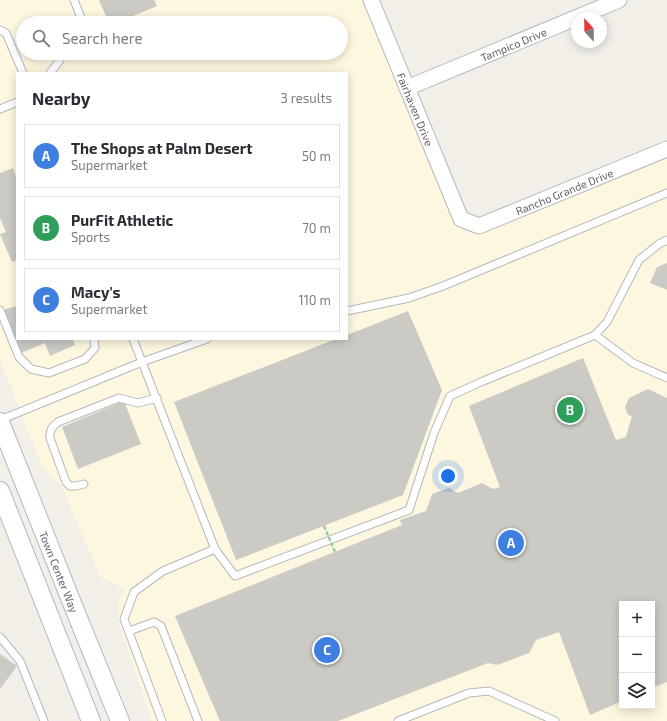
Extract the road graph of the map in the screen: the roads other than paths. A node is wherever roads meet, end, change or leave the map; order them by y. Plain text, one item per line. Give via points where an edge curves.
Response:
1 (74, 0) edge
2 (371, 0) edge
3 (619, 0) edge
4 (80, 16) edge
5 (0, 30) edge
6 (16, 57) edge
7 (17, 60) edge
8 (60, 60) dead end
9 (23, 72) edge
10 (51, 72) edge
11 (407, 88) junction
12 (16, 102) edge
13 (0, 109) edge
14 (667, 149) edge
15 (667, 193) edge
16 (461, 219) joint
17 (667, 240) edge
18 (0, 310) edge
19 (348, 311) edge
20 (595, 336) junction
21 (94, 340) edge
22 (134, 340) edge
23 (204, 340) edge
24 (142, 362) junction
25 (667, 378) edge
26 (157, 398) junction
27 (0, 421) edge
28 (84, 484) dead end
29 (0, 491) edge
30 (215, 549) junction
31 (129, 631) junction
32 (0, 637) edge
33 (44, 721) edge
34 (91, 721) edge
35 (120, 721) edge
36 (162, 721) edge
37 (198, 721) edge
38 (398, 721) edge
39 (555, 721) edge

1 - 4 lane
2 - 11 street, Fairhaven Drive
3 - 11 street, Tampico Drive
5 - 6 lane via 6,33
7 - 9 lane
8 - 10 lane
11 - 16 street, Fairhaven Drive
12 - 13 lane
14 - 16 street, Rancho Grande Drive via 479,226
15 - 19 lane via 443,286 409,298
17 - 20 lane via 639,260 607,322
18 - 21 lane via 19,357 31,369 49,373 84,358 95,348
20 - 25 lane via 633,363
20 - 30 lane via 450,396 434,433 409,510 235,576
22 - 24 lane
23 - 24 lane
24 - 26 lane
24 - 27 lane
26 - 28 lane via 138,403 120,398 58,422 52,427 50,438 66,482 70,486
26 - 30 lane
27 - 35 street, Town Center Way
29 - 34 street
30 - 31 lane via 162,571 134,592 124,619
31 - 36 lane
31 - 37 lane via 154,622 161,626
32 - 33 lane via 20,661
38 - 39 lane via 469,693 488,691

